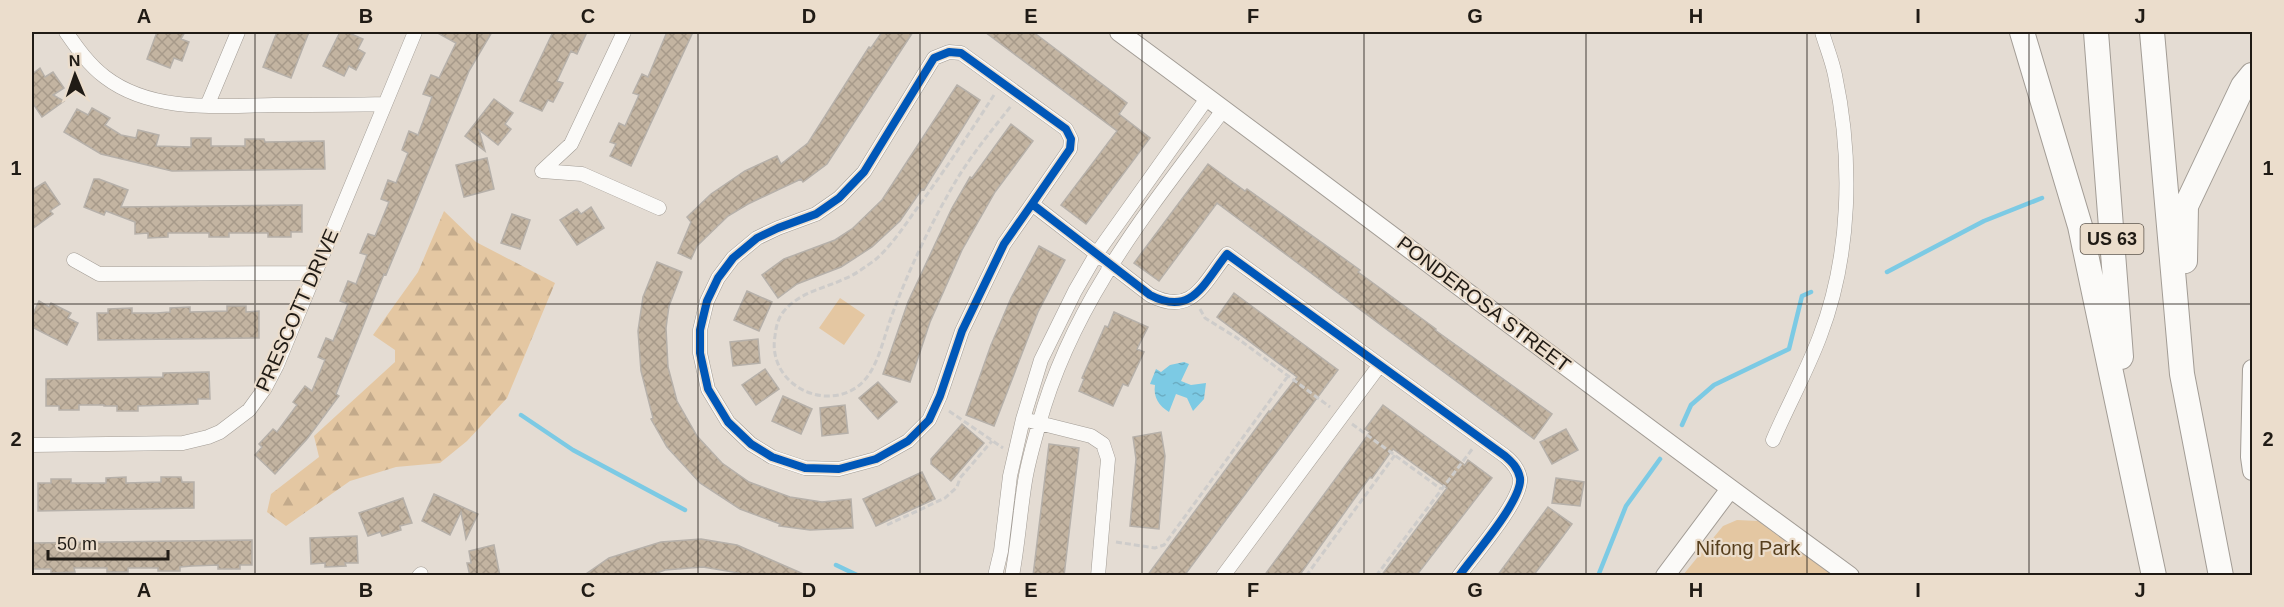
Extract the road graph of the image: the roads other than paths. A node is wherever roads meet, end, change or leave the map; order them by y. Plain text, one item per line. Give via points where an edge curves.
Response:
1 (66, 32) edge
2 (238, 32) edge
3 (415, 32) edge
4 (624, 32) edge
5 (1119, 32) edge
6 (1822, 32) edge
7 (2022, 32) edge
8 (2097, 32) edge
9 (2152, 32) edge
10 (2253, 75) edge
11 (1208, 97) junction
12 (385, 104) junction
13 (207, 106) junction
14 (1224, 109) junction
15 (1032, 204) junction
16 (659, 208) dead end
17 (1097, 253) junction
18 (74, 260) dead end
19 (1111, 263) junction
20 (315, 273) junction
21 (1379, 366) junction
22 (2253, 369) edge
23 (2182, 375) junction
24 (1023, 419) junction
25 (1039, 422) junction
26 (1773, 440) dead end
27 (32, 445) edge
28 (2127, 446) junction
29 (2253, 471) edge
30 (1730, 489) junction
31 (995, 576) edge
32 (1012, 576) edge
33 (1098, 576) edge
34 (1222, 576) edge
35 (1459, 576) edge
36 (1665, 576) edge
37 (1850, 576) edge
38 (2154, 576) edge
39 (2220, 576) edge

1 - 13 street via 105,77 130,91 167,102
2 - 13 street
3 - 12 street, PRESCOTT DRIVE
4 - 16 street via 571,144 542,171 582,174
5 - 11 street, PONDEROSA STREET
6 - 26 street via 1842,114 1845,219 1840,262 1821,336
7 - 28 highway via 2080,226
8 - 28 highway, US 63
9 - 23 highway, US 63
10 - 23 highway via 2242,86 2186,206
11 - 14 street, PONDEROSA STREET
11 - 17 street
12 - 13 street
12 - 20 street, PRESCOTT DRIVE
14 - 19 street
14 - 30 street, PONDEROSA STREET
15 - 15 street via 1070,149 1071,139 1065,129 961,53 949,52 934,58 864,172 839,198 816,214 757,238 734,258 714,286 700,330 700,353 708,389 728,422 772,457 805,468 839,469 876,459 908,441 936,405 962,331 1004,244
15 - 17 street
17 - 19 street
17 - 24 street via 1041,360
18 - 20 street via 99,274
19 - 21 street via 1150,294 1180,304 1192,297 1227,254
19 - 25 street via 1058,366
20 - 27 street, PRESCOTT DRIVE via 266,388 249,410 220,432 183,443
21 - 34 street
21 - 35 street via 1481,438 1515,466 1520,478 1520,490 1513,504
22 - 29 street
23 - 39 highway, US 63
24 - 25 street
24 - 31 street
25 - 32 street via 1025,479
25 - 33 street via 1091,436 1103,444 1108,459
28 - 38 highway, US 63
30 - 36 street
30 - 37 street, PONDEROSA STREET

